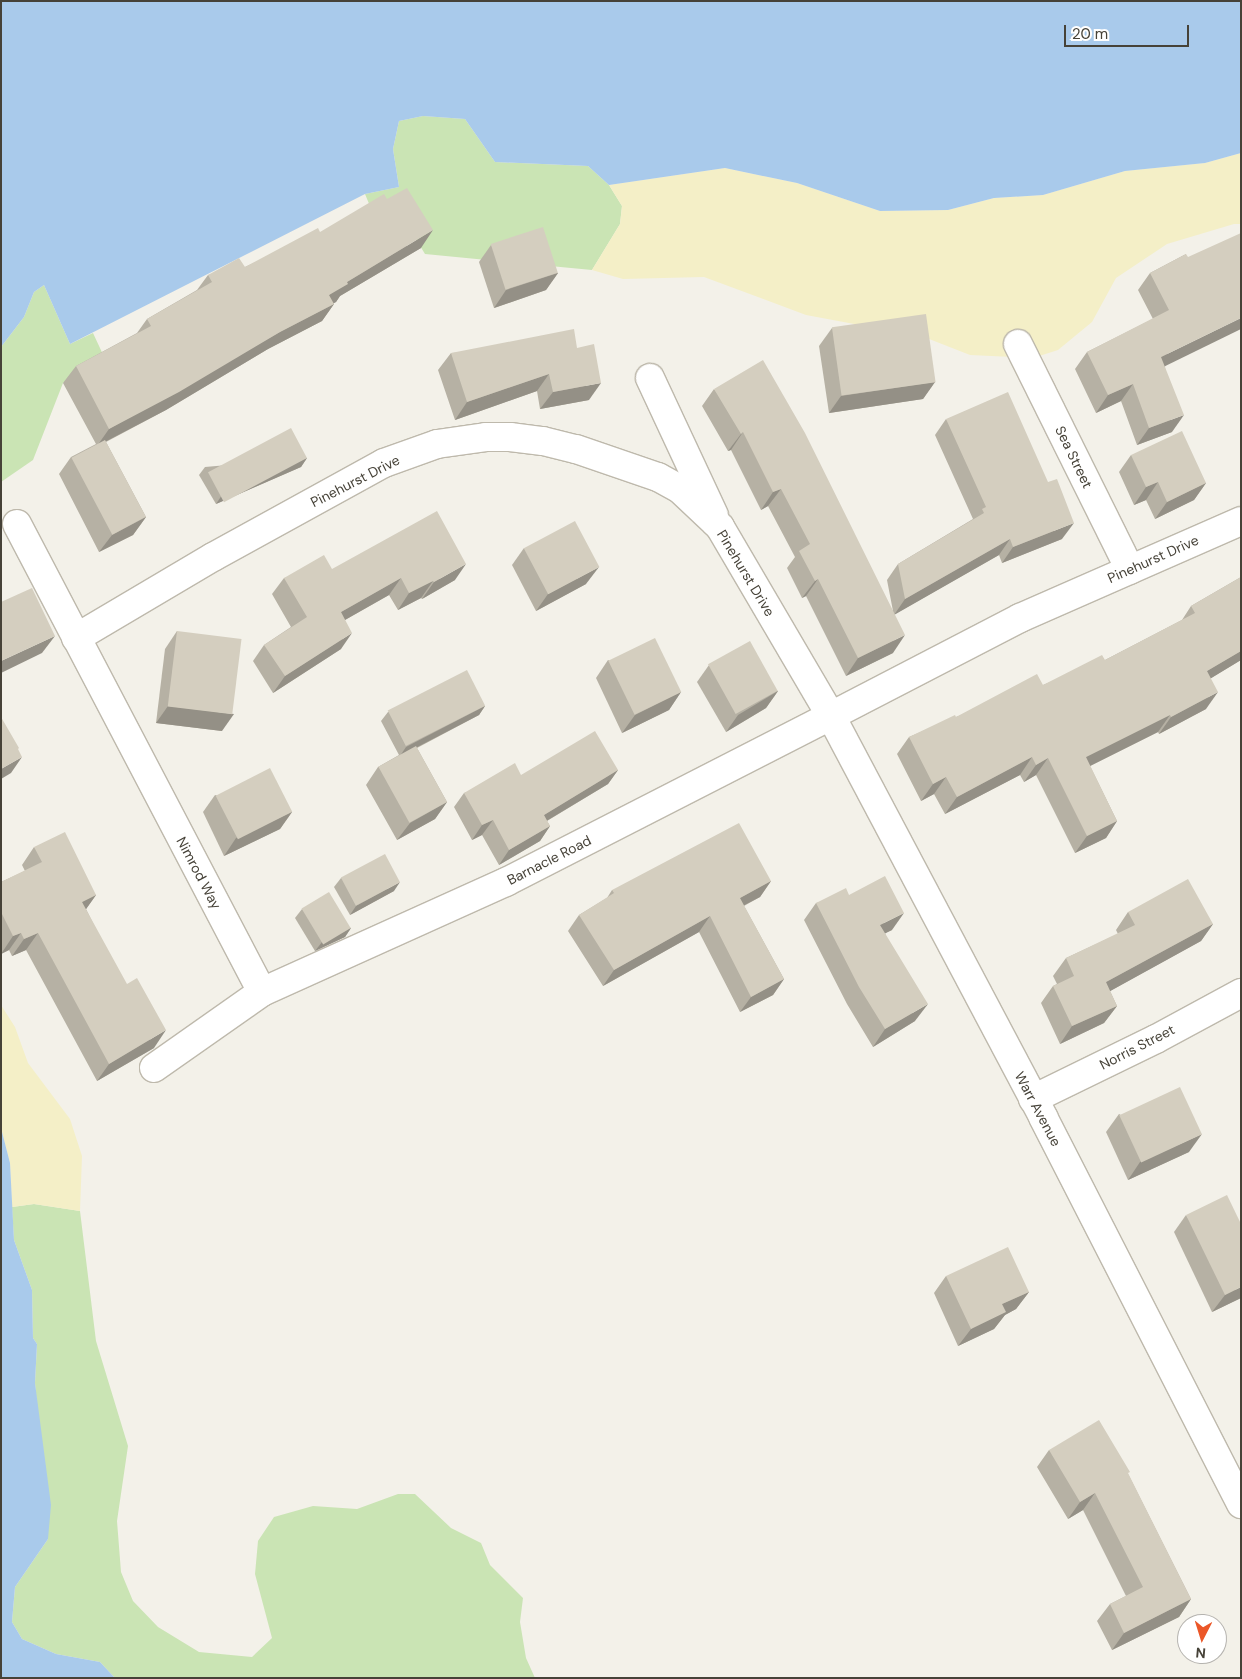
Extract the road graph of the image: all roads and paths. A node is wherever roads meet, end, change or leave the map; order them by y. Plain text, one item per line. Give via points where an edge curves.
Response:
1 (1018, 344) dead end
2 (650, 378) dead end
3 (1241, 521) edge
4 (17, 524) dead end
5 (720, 527) junction
6 (1130, 570) junction
7 (76, 638) junction
8 (831, 716) junction
9 (262, 992) junction
10 (1241, 993) edge
11 (154, 1068) dead end
12 (1033, 1099) junction
13 (1241, 1504) edge

1 - 6 street, Sea Street
2 - 5 street
3 - 6 street, Pinehurst Drive
4 - 7 street, Nimrod Way
5 - 7 street, Pinehurst Drive via 681,490 658,477 576,449 510,437 437,444 384,463 213,557
5 - 8 street, Pinehurst Drive
6 - 8 street, Pinehurst Drive via 1020,618
7 - 9 street, Nimrod Way
8 - 9 street, Barnacle Road via 506,882
8 - 12 street, Warr Avenue
9 - 11 street
10 - 12 street, Norris Street
12 - 13 street, Warr Avenue

